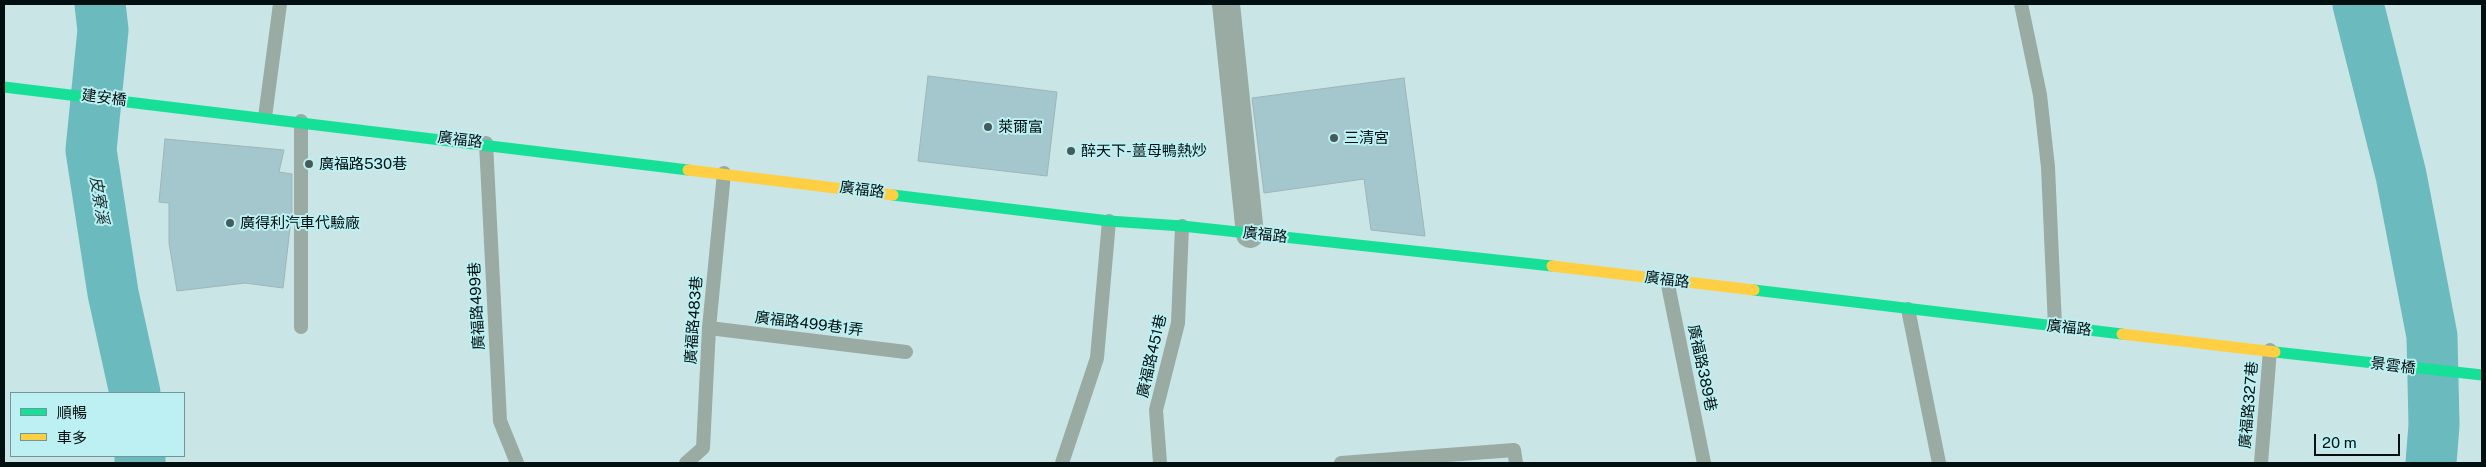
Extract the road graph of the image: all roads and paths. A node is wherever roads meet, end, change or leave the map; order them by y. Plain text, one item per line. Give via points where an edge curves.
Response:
1 (280, 4) edge
2 (1226, 4) edge
3 (2021, 4) edge
4 (4, 87) edge
5 (204, 110) joint
6 (265, 117) junction
7 (302, 121) junction
8 (486, 144) junction
9 (724, 173) junction
10 (1110, 221) junction
11 (1182, 226) junction
12 (1250, 234) junction
13 (1667, 280) junction
14 (1908, 309) junction
15 (2055, 326) junction
16 (302, 327) dead end
17 (708, 328) junction
18 (2270, 350) junction
19 (906, 352) dead end
20 (2326, 357) joint
21 (2482, 375) edge
22 (517, 463) edge
23 (686, 463) edge
24 (1062, 463) edge
25 (1160, 463) edge
26 (1341, 463) edge
27 (1516, 463) edge
28 (1704, 463) edge
29 (1939, 463) edge
30 (2261, 463) edge

1 - 6 lane
2 - 12 street
3 - 15 lane via 2040,95 2048,167
4 - 5 street, 建安橋
5 - 6 street, 廣福路
6 - 7 street, 廣福路
7 - 8 street, 廣福路
7 - 16 lane
8 - 9 street, 廣福路
8 - 22 lane, 廣福路499巷 via 500,421
9 - 10 street, 廣福路
9 - 17 lane, 廣福路483巷
10 - 11 street, 廣福路
10 - 24 lane via 1097,358
11 - 12 street, 廣福路
11 - 25 lane, 廣福路451巷 via 1178,323 1156,410
12 - 13 street, 廣福路
13 - 14 street, 廣福路
13 - 28 lane, 廣福路389巷
14 - 15 street, 廣福路
14 - 29 lane
15 - 18 street, 廣福路
17 - 19 lane, 廣福路499巷1弄
17 - 23 lane, 廣福路483巷 via 703,448
18 - 20 street, 廣福路
18 - 30 lane, 廣福路327巷
20 - 21 street, 景雲橋
26 - 27 lane via 1514,450

